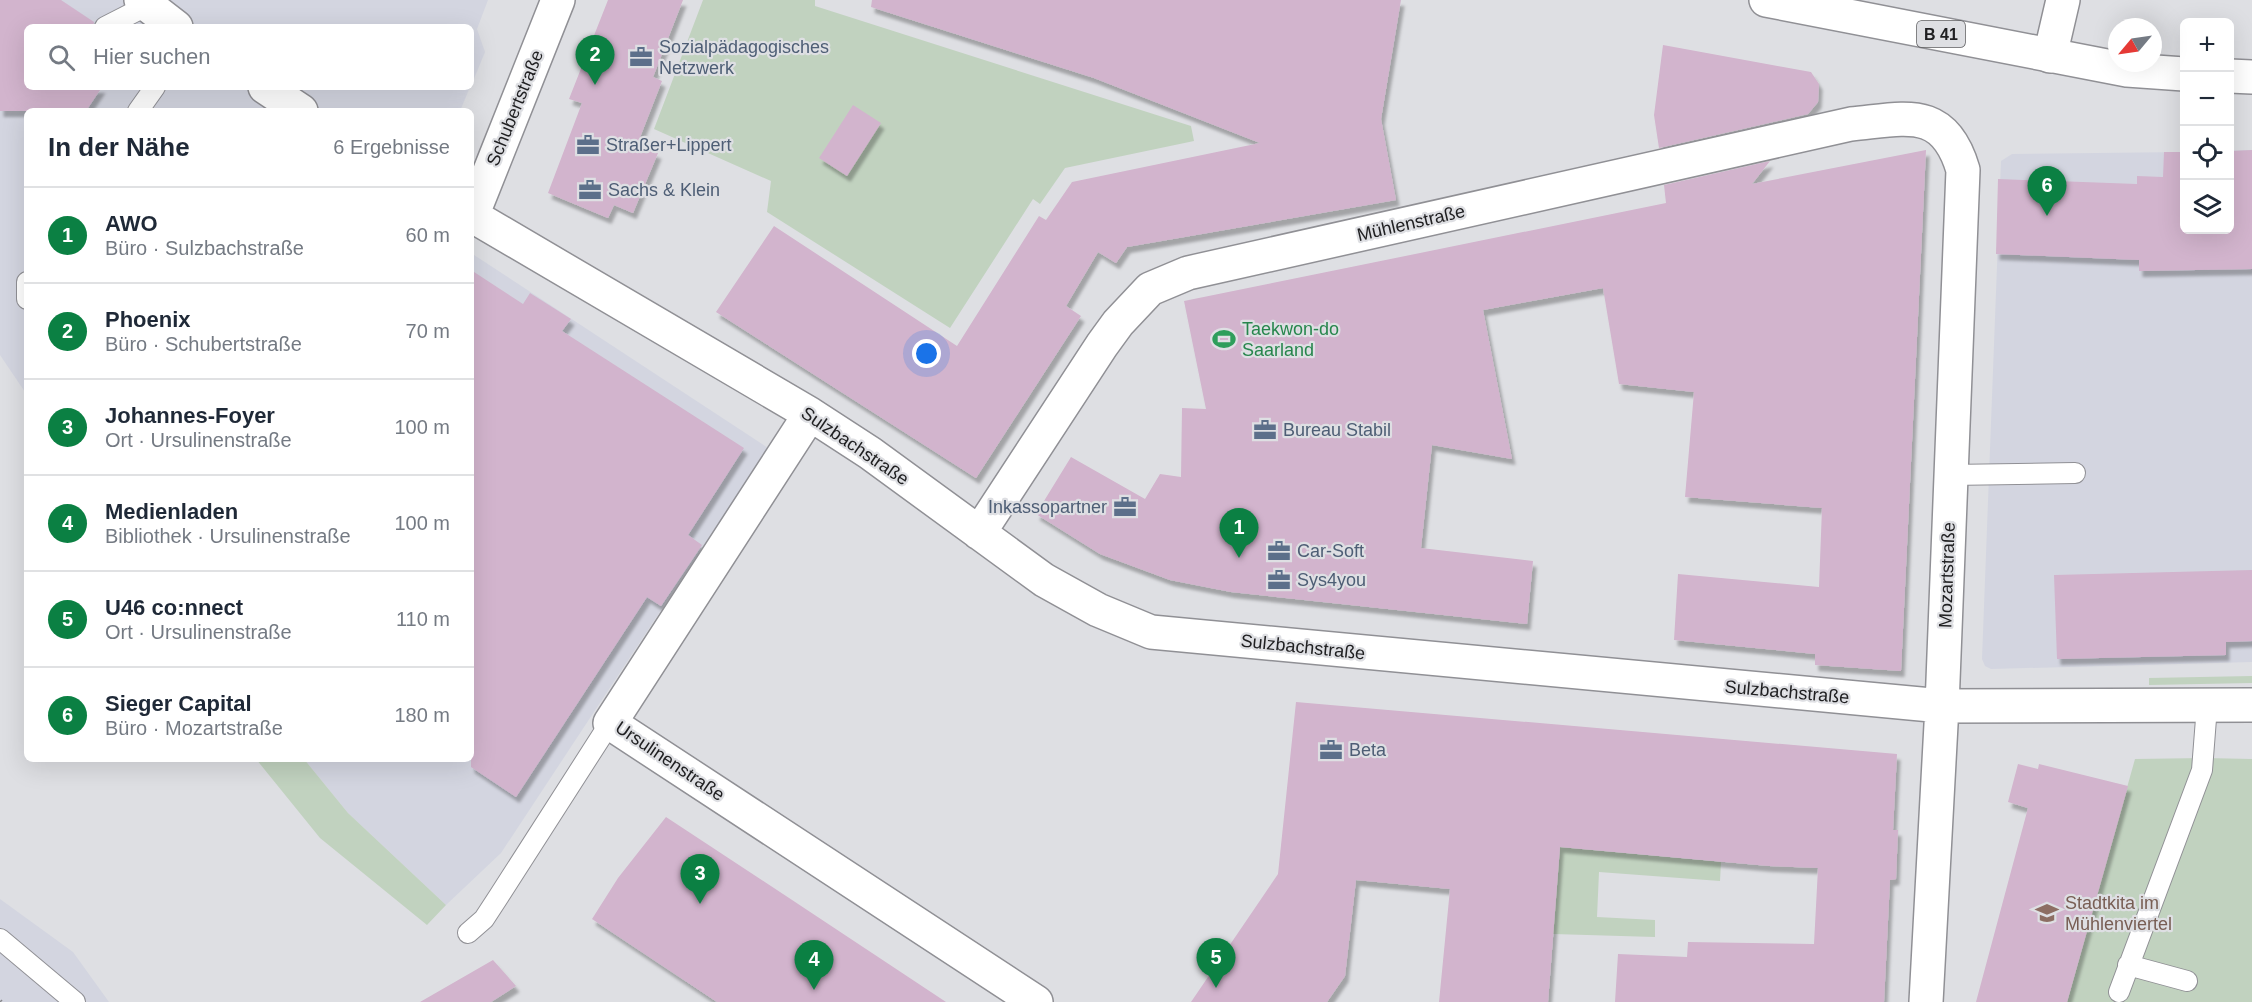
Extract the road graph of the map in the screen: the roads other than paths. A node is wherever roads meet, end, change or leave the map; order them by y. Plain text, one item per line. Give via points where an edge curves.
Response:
1 (558, 0) edge
2 (1766, 0) edge
3 (2063, 0) edge
4 (145, 3) edge
5 (110, 24) edge
6 (172, 24) edge
7 (2050, 56) junction
8 (2180, 74) edge
9 (2234, 76) edge
10 (2252, 77) edge
11 (152, 90) edge
12 (270, 90) edge
13 (140, 108) edge
14 (296, 108) edge
15 (1956, 149) joint
16 (474, 211) edge
17 (474, 217) edge
18 (810, 414) junction
19 (2074, 473) dead end
20 (1950, 475) junction
21 (980, 533) junction
22 (2252, 705) edge
23 (1942, 706) junction
24 (2207, 706) junction
25 (610, 723) junction
26 (468, 933) dead end
27 (0, 939) edge
28 (2128, 965) junction
29 (2187, 981) dead end
30 (2119, 992) dead end
31 (75, 1002) edge
32 (1036, 1002) edge
33 (1926, 1002) edge

1 - 16 street, Schubertstraße
2 - 7 street, B 41
3 - 7 street
4 - 5 lane
4 - 6 street
7 - 8 street, B 41 via 2127,70
9 - 10 street
11 - 13 lane
12 - 14 street
15 - 20 street, Mozartstraße via 1963,170
15 - 21 street, Mühlenstraße via 1948,135 1934,124 1909,119 1851,124 1188,273 1150,289 1118,323
17 - 18 street, Sulzbachstraße
18 - 21 street, Sulzbachstraße
18 - 25 street, Ursulinenstraße
19 - 20 lane
20 - 23 street, Mozartstraße
21 - 23 street, Sulzbachstraße via 1044,580 1098,610 1151,632
22 - 24 street, Sulzbachstraße
23 - 24 street, Sulzbachstraße
23 - 33 street, Mozartstraße
24 - 28 lane via 2202,770
25 - 26 lane via 484,919
25 - 32 street, Ursulinenstraße
27 - 31 lane
28 - 29 lane
28 - 30 lane

